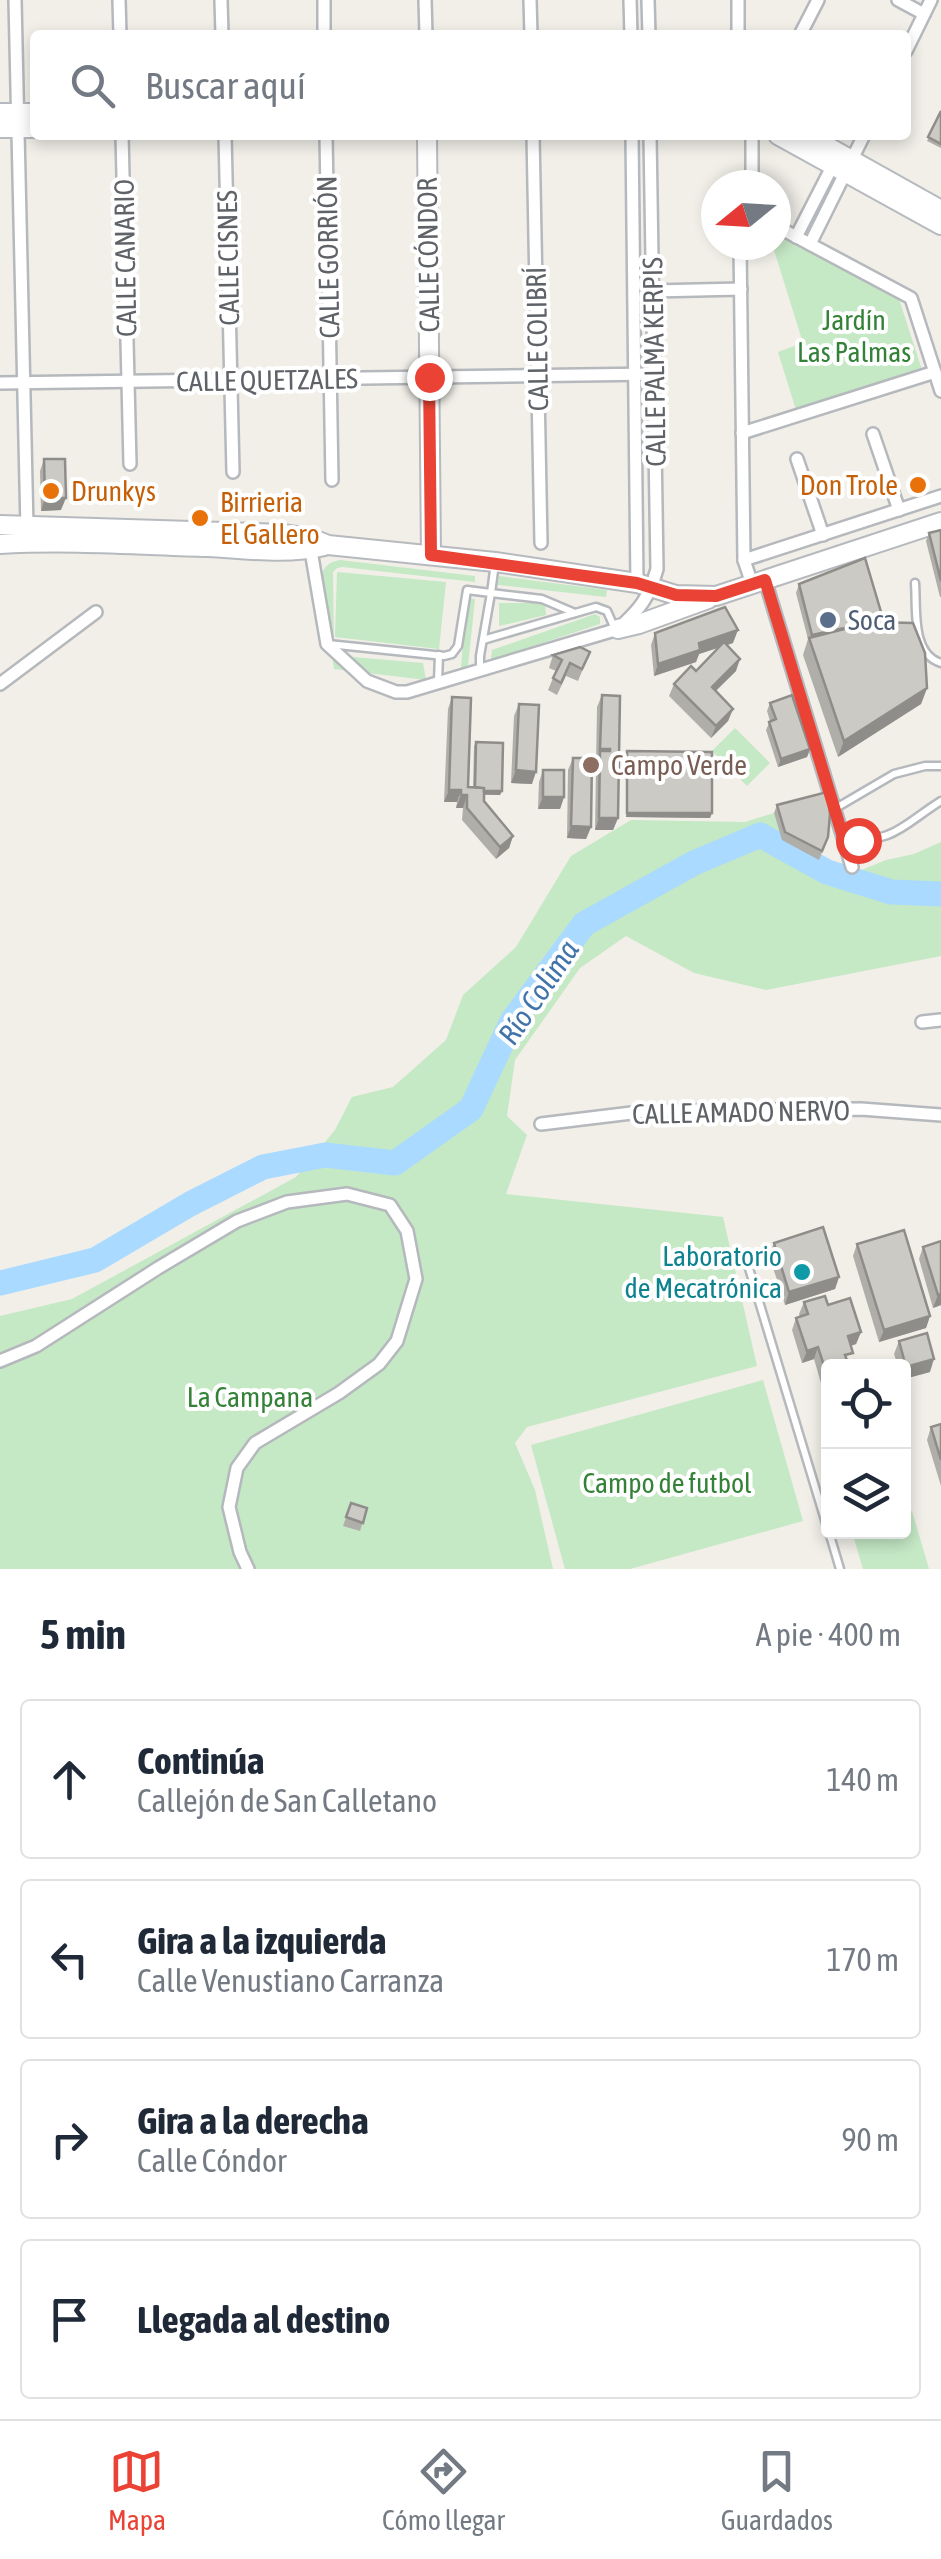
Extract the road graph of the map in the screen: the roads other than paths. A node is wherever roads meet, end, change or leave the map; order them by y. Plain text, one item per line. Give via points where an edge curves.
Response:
1 (15, 0) edge
2 (119, 0) edge
3 (222, 0) edge
4 (324, 0) edge
5 (425, 0) edge
6 (530, 0) edge
7 (630, 0) edge
8 (648, 0) edge
9 (738, 0) edge
10 (818, 0) edge
11 (898, 0) edge
12 (931, 0) edge
13 (924, 14) junction
14 (120, 30) edge
15 (222, 30) edge
16 (324, 30) edge
17 (426, 30) edge
18 (531, 30) edge
19 (630, 30) edge
20 (649, 30) edge
21 (738, 30) edge
22 (803, 30) edge
23 (911, 40) edge
24 (18, 121) edge
25 (122, 140) edge
26 (225, 140) edge
27 (326, 140) edge
28 (427, 140) edge
29 (533, 140) edge
30 (632, 140) edge
31 (650, 140) edge
32 (752, 140) edge
33 (790, 140) edge
34 (813, 140) edge
35 (860, 140) edge
36 (842, 162) junction
37 (752, 170) edge
38 (941, 210) edge
39 (941, 226) edge
40 (791, 234) edge
41 (796, 237) junction
42 (810, 244) junction
43 (740, 260) edge
44 (741, 289) junction
45 (653, 291) junction
46 (934, 372) junction
47 (635, 374) junction
48 (654, 374) junction
49 (538, 376) junction
50 (429, 377) junction
51 (330, 378) junction
52 (231, 380) junction
53 (128, 382) junction
54 (0, 383) edge
55 (24, 383) junction
56 (941, 392) edge
57 (742, 433) junction
58 (874, 434) dead end
59 (797, 459) dead end
60 (130, 464) dead end
61 (233, 472) dead end
62 (332, 480) dead end
63 (941, 496) edge
64 (899, 510) junction
65 (941, 522) edge
66 (0, 525) edge
67 (27, 534) junction
68 (823, 534) junction
69 (540, 543) dead end
70 (0, 544) edge
71 (316, 544) junction
72 (431, 555) junction
73 (744, 560) junction
74 (495, 562) junction
75 (758, 582) junction
76 (915, 584) dead end
77 (645, 585) junction
78 (492, 593) junction
79 (716, 596) junction
80 (96, 612) dead end
81 (575, 612) junction
82 (617, 630) junction
83 (483, 640) junction
84 (327, 644) junction
85 (439, 655) junction
86 (941, 664) edge
87 (480, 670) junction
88 (438, 682) junction
89 (0, 684) edge
90 (941, 766) edge
91 (941, 801) edge
92 (834, 808) junction
93 (843, 837) junction
94 (852, 867) dead end
95 (941, 1020) edge
96 (922, 1022) dead end
97 (941, 1115) edge
98 (541, 1124) dead end
99 (748, 1265) dead end
100 (0, 1361) edge
101 (821, 1505) edge
102 (831, 1539) edge
103 (248, 1569) edge
104 (840, 1569) edge

1 - 24 street
2 - 14 street
3 - 15 street
4 - 16 street
5 - 17 street
6 - 18 street
7 - 19 street
8 - 20 street
9 - 21 street
10 - 22 street
11 - 13 street
12 - 13 street
13 - 23 street
24 - 55 street
25 - 53 street, CALLE CANARIO
26 - 52 street, CALLE CISNES
27 - 51 street, CALLE GORRIÓN
28 - 50 street, CALLE CÓNDOR
29 - 49 street, CALLE COLIBRÍ
30 - 47 street, CALLE PALMA KERPIS
31 - 45 street, CALLE PALMA KERPIS
32 - 37 street
33 - 36 street
34 - 36 street
35 - 36 street
36 - 38 street
36 - 39 street
36 - 41 street
36 - 42 street
40 - 41 street
41 - 42 street
42 - 46 street via 910,298
43 - 44 street
44 - 45 street
44 - 57 street
45 - 48 street, CALLE PALMA KERPIS
46 - 56 street
46 - 57 street
47 - 48 street, CALLE QUETZALES
47 - 49 street, CALLE QUETZALES
47 - 77 street, CALLE PALMA KERPIS
48 - 77 street, CALLE PALMA KERPIS via 658,570
49 - 50 street, CALLE QUETZALES
49 - 69 street, CALLE COLIBRÍ
50 - 51 street, CALLE QUETZALES
50 - 72 street, CALLE CÓNDOR
51 - 52 street, CALLE QUETZALES
51 - 62 street, CALLE GORRIÓN
52 - 53 street, CALLE QUETZALES
52 - 61 street, CALLE CISNES
53 - 55 street, CALLE QUETZALES
53 - 60 street, CALLE CANARIO
54 - 55 street, CALLE QUETZALES
55 - 67 street
57 - 73 street
58 - 64 street
59 - 68 street
63 - 64 street
64 - 68 street
65 - 75 street
66 - 67 street
67 - 70 street
67 - 71 street
68 - 73 street
71 - 72 street
71 - 84 street
72 - 74 street
73 - 75 street
74 - 77 street
74 - 78 lane
75 - 79 street
75 - 92 street
76 - 86 lane via 920,643
77 - 79 street via 676,595
77 - 82 street via 640,609
78 - 81 lane via 542,599
78 - 83 lane
78 - 85 lane via 467,590 458,646
79 - 82 street
80 - 89 street
81 - 82 lane via 602,608
81 - 83 lane
82 - 87 street
83 - 87 lane
84 - 85 lane
84 - 88 street via 367,681 396,692
85 - 88 lane
87 - 88 street
90 - 92 lane via 894,774
91 - 93 lane via 881,838
92 - 93 street
93 - 94 street
95 - 96 street
97 - 98 street, CALLE AMADO NERVO via 861,1109 648,1112
99 - 101 lane
100 - 103 street via 36,1346 237,1221 287,1202 347,1194 390,1204 407,1231 416,1279 397,1341 379,1364 339,1393 254,1443 237,1468 228,1506
102 - 104 lane

